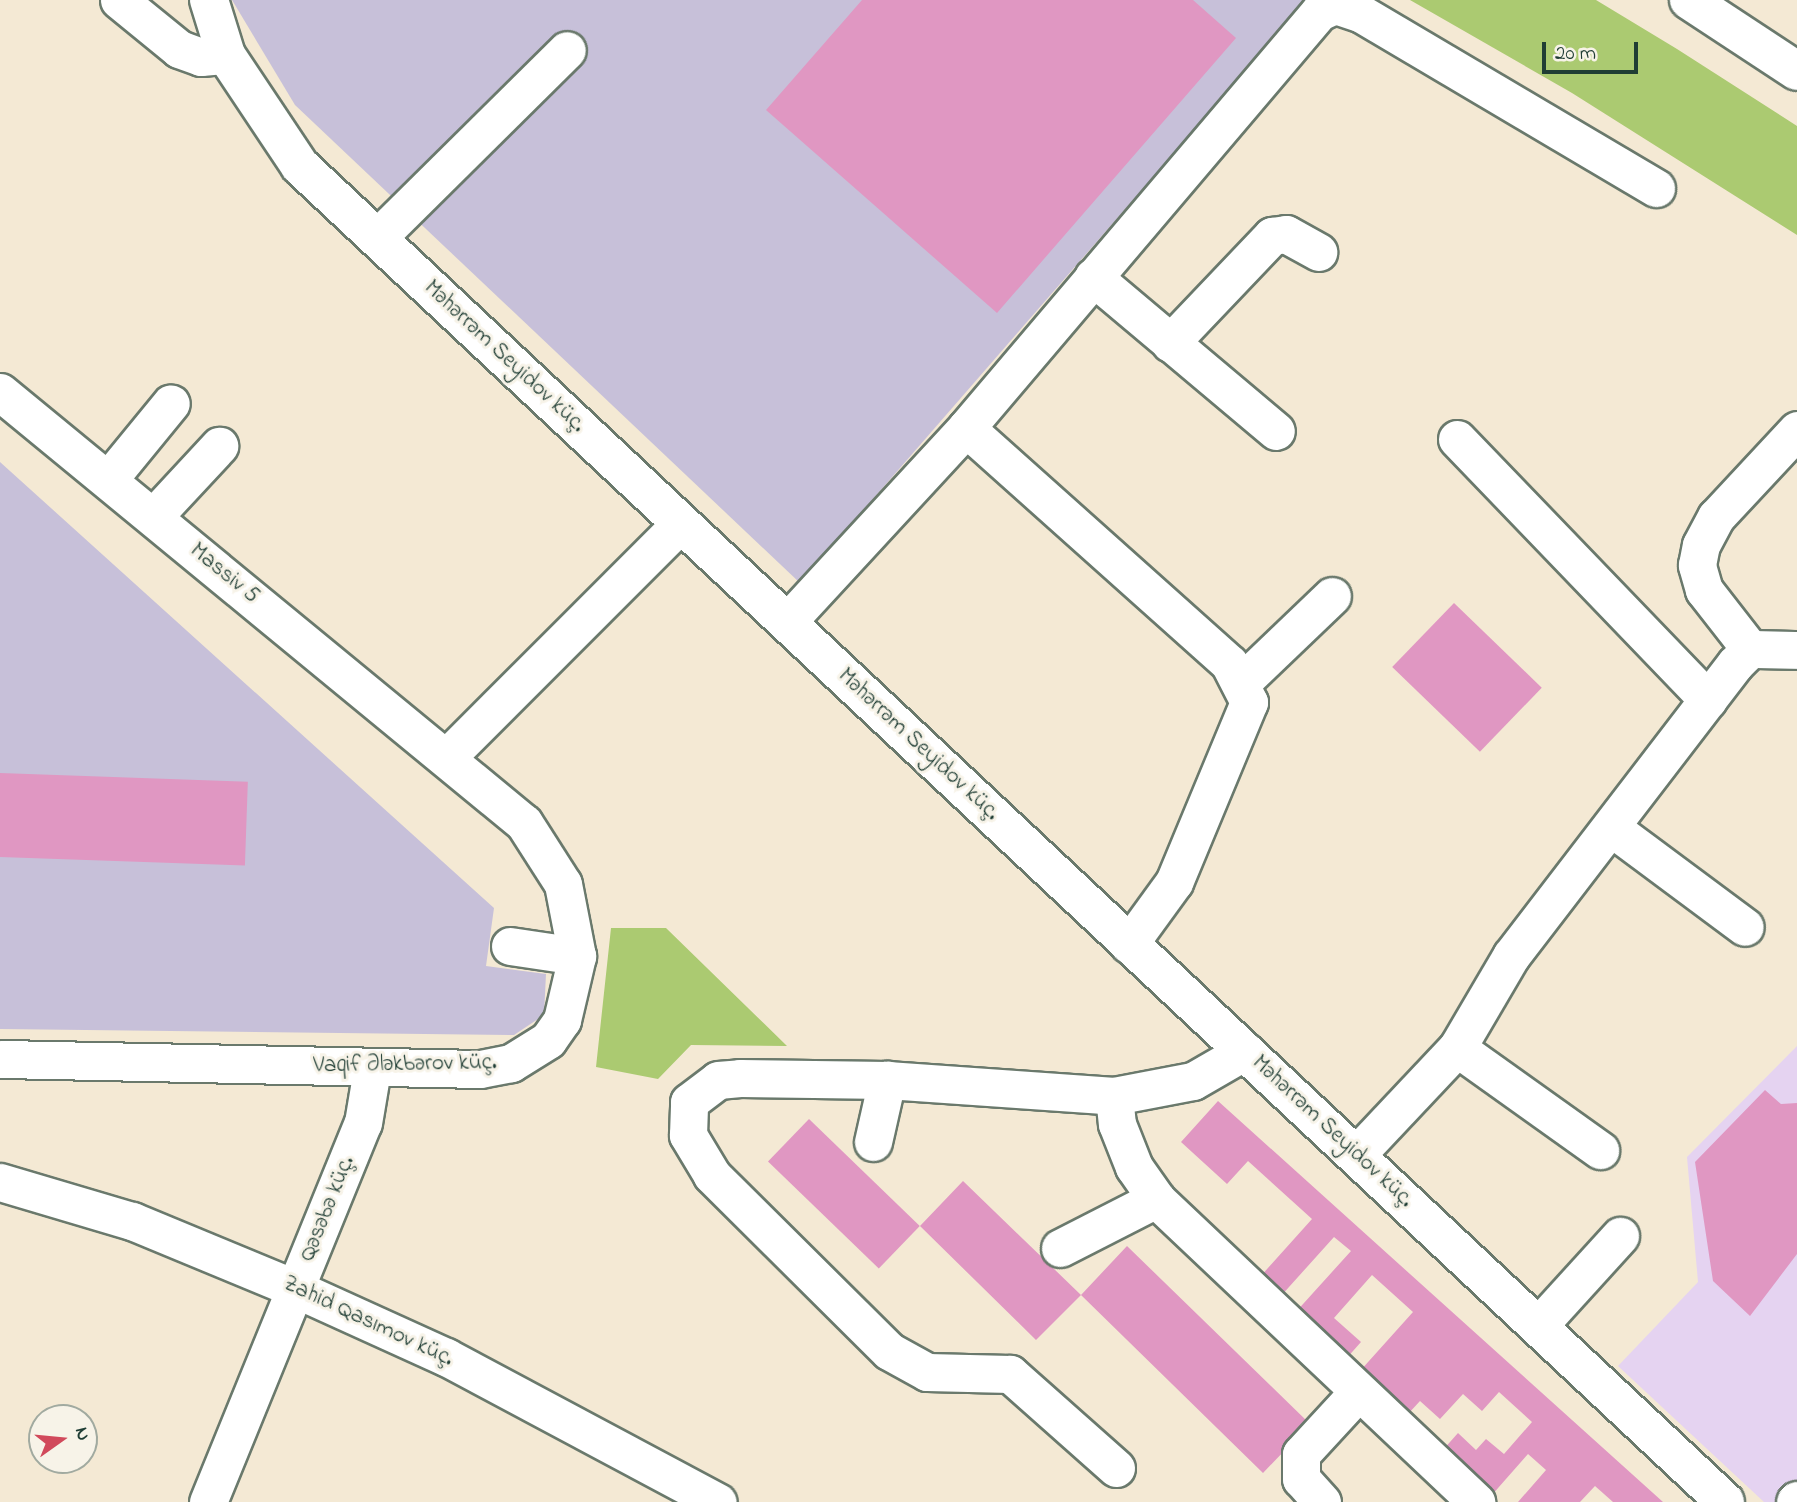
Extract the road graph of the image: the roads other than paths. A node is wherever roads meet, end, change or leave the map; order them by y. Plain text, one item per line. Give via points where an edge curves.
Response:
1 (119, 0) edge
2 (209, 0) edge
3 (1689, 0) edge
4 (567, 50) dead end
5 (226, 55) junction
6 (1797, 71) edge
7 (1656, 188) dead end
8 (377, 238) junction
9 (1318, 252) dead end
10 (1093, 278) junction
11 (1170, 343) junction
12 (0, 392) edge
13 (171, 403) dead end
14 (966, 428) junction
15 (1797, 430) edge
16 (1276, 432) dead end
17 (1457, 439) dead end
18 (219, 446) dead end
19 (108, 480) junction
20 (154, 516) junction
21 (681, 523) junction
22 (1332, 596) dead end
23 (786, 621) junction
24 (1750, 649) junction
25 (1797, 650) edge
26 (1242, 681) junction
27 (1708, 700) junction
28 (447, 757) junction
29 (1613, 829) junction
30 (1745, 927) dead end
31 (1129, 944) junction
32 (510, 946) dead end
33 (577, 956) junction
34 (1457, 1048) junction
35 (1245, 1051) junction
36 (0, 1059) edge
37 (372, 1069) junction
38 (887, 1080) junction
39 (1114, 1096) junction
40 (873, 1142) dead end
41 (1600, 1150) dead end
42 (1356, 1155) junction
43 (0, 1182) edge
44 (1156, 1199) junction
45 (1620, 1236) dead end
46 (1060, 1248) dead end
47 (296, 1289) junction
48 (1538, 1326) junction
49 (1358, 1392) junction
50 (1116, 1468) dead end
51 (208, 1502) edge
52 (718, 1502) edge
53 (1321, 1502) edge
54 (1476, 1502) edge
55 (1725, 1502) edge

1 - 5 street via 179,49 201,57
2 - 5 main road, Məhərrəm Seyidov küç.
3 - 6 main road
4 - 8 street
5 - 8 main road, Məhərrəm Seyidov küç. via 279,141
7 - 10 street via 1372,19 1335,5 1319,12
8 - 21 main road, Məhərrəm Seyidov küç.
9 - 11 street via 1286,234 1272,236
10 - 11 street
10 - 14 street
11 - 16 street
12 - 19 street, Massiv 5
13 - 19 street
14 - 23 street
14 - 26 street
15 - 24 street via 1716,517 1701,544 1697,565 1704,590
17 - 27 street
18 - 20 street
19 - 20 street, Massiv 5
20 - 28 street, Massiv 5
21 - 23 main road, Məhərrəm Seyidov küç.
21 - 28 street
22 - 26 street
23 - 31 main road, Məhərrəm Seyidov küç.
24 - 25 street
24 - 27 street
26 - 31 street via 1249,702 1244,723 1174,882
27 - 29 street
28 - 33 street, Vaqif Ələkbərov küç. via 549,853 564,884
29 - 30 street
29 - 34 street via 1511,956
31 - 35 main road, Məhərrəm Seyidov küç.
32 - 33 street
33 - 37 street, Vaqif Ələkbərov küç. via 562,1020 532,1054 480,1069
34 - 41 street
34 - 42 street
35 - 39 street via 1193,1081
35 - 42 main road, Məhərrəm Seyidov küç.
36 - 37 street, Vaqif Ələkbərov küç.
37 - 47 street, Qəsəbə küç. via 363,1123
38 - 39 street
38 - 40 street
38 - 50 street via 718,1080 689,1102 688,1135 712,1175 889,1351 927,1372 1010,1374
39 - 44 street via 1117,1124 1134,1167
42 - 48 main road, Məhərrəm Seyidov küç.
43 - 47 street, Zahid Qasımov küç. via 132,1221
44 - 46 street
44 - 49 street
45 - 48 street
47 - 51 street, Qəsəbə küç.
47 - 52 street, Zahid Qasımov küç. via 469,1369
48 - 55 main road, Məhərrəm Seyidov küç.
49 - 53 street via 1301,1454 1301,1479
49 - 54 street

